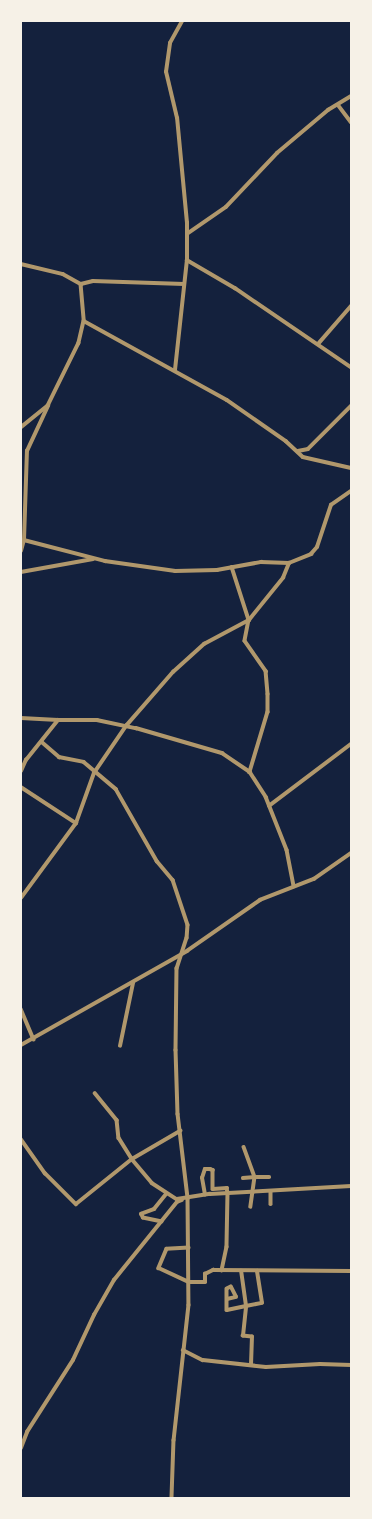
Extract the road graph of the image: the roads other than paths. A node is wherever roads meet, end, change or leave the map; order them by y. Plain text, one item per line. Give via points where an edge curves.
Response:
1 (182, 21) edge
2 (351, 96) edge
3 (338, 106) junction
4 (351, 122) edge
5 (187, 234) junction
6 (187, 260) junction
7 (21, 264) edge
8 (81, 284) junction
9 (184, 284) junction
10 (351, 306) edge
11 (84, 321) junction
12 (319, 343) junction
13 (351, 366) edge
14 (175, 370) junction
15 (48, 406) junction
16 (351, 406) edge
17 (21, 428) edge
18 (297, 451) junction
19 (351, 468) edge
20 (351, 491) edge
21 (24, 540) junction
22 (21, 551) edge
23 (95, 559) junction
24 (289, 563) junction
25 (232, 567) junction
26 (21, 572) edge
27 (249, 620) junction
28 (21, 718) edge
29 (58, 720) junction
30 (126, 726) junction
31 (42, 742) junction
32 (351, 744) edge
33 (21, 771) edge
34 (94, 772) junction
35 (250, 772) junction
36 (21, 787) edge
37 (269, 806) junction
38 (76, 823) junction
39 (351, 853) edge
40 (294, 886) junction
41 (21, 898) edge
42 (183, 953) junction
43 (133, 983) junction
44 (21, 1009) edge
45 (34, 1039) junction
46 (21, 1045) edge
47 (120, 1046) dead end
48 (95, 1093) dead end
49 (180, 1131) junction
50 (21, 1139) edge
51 (244, 1148) dead end
52 (132, 1159) junction
53 (255, 1177) junction
54 (269, 1177) dead end
55 (243, 1178) dead end
56 (351, 1186) edge
57 (271, 1192) junction
58 (252, 1193) junction
59 (166, 1194) junction
60 (228, 1194) junction
61 (205, 1195) junction
62 (188, 1198) junction
63 (272, 1204) dead end
64 (251, 1207) dead end
65 (162, 1222) junction
66 (189, 1248) junction
67 (222, 1270) junction
68 (241, 1270) junction
69 (257, 1271) junction
70 (351, 1271) edge
71 (189, 1282) junction
72 (227, 1299) dead end
73 (246, 1306) junction
74 (183, 1350) junction
75 (251, 1365) junction
76 (351, 1365) edge
77 (21, 1448) edge
78 (172, 1498) edge

1 - 5 street via 170,43 166,72 177,118
2 - 3 street
3 - 4 street
3 - 5 street via 328,110 277,153 226,207
5 - 6 street
6 - 9 street
6 - 12 street
7 - 8 street via 63,274
8 - 9 street via 93,281
8 - 11 street
9 - 14 street
10 - 12 street
11 - 14 street via 126,346
11 - 15 street via 79,343
12 - 13 street
14 - 18 street via 227,400
15 - 17 street
15 - 21 street via 27,451
16 - 18 street via 308,449
18 - 19 street via 303,457
20 - 24 street via 331,505 317,547 311,554
21 - 22 street
21 - 23 street
23 - 25 street via 175,570 217,570
23 - 26 street
24 - 25 street via 261,562
24 - 27 street via 283,578
25 - 27 street
27 - 30 street via 204,644 173,672
27 - 35 street via 245,641 266,671 268,694 268,712
28 - 29 street
29 - 30 street via 97,720
29 - 31 street
30 - 34 street
30 - 35 street via 222,753
31 - 33 street via 26,760
31 - 34 street via 59,757 84,762
32 - 37 street
34 - 38 street
34 - 42 street via 116,789 157,861 173,880 188,925
35 - 37 street
36 - 38 street
37 - 40 street via 287,850
38 - 41 street
39 - 40 street via 314,879
40 - 42 street via 260,900
42 - 43 street
42 - 49 street via 178,963 176,1026
43 - 45 street
43 - 47 street
44 - 45 street
45 - 46 street
48 - 52 street via 117,1120 119,1138
49 - 52 street
49 - 62 street
50 - 52 street via 45,1173 76,1204
51 - 53 street
52 - 59 street via 152,1183
53 - 54 street
53 - 55 street
53 - 58 street
56 - 57 street
57 - 58 street
57 - 63 street
58 - 60 street
58 - 64 street
59 - 62 street via 176,1199
59 - 65 street via 154,1208 141,1214 143,1218
60 - 61 street
60 - 61 street via 227,1188 213,1189 213,1170 205,1170 202,1178
60 - 67 street via 227,1246
61 - 62 street
62 - 65 street via 177,1202
62 - 66 street
65 - 77 street via 114,1280 73,1360 28,1432
66 - 71 street
66 - 71 street via 167,1249 159,1268
67 - 68 street
67 - 71 street via 205,1274 205,1282
68 - 69 street
68 - 73 street
69 - 70 street
69 - 73 street via 262,1303
71 - 74 street via 189,1305
72 - 73 street via 227,1310
73 - 75 street via 243,1336 252,1337
74 - 75 street via 203,1360
74 - 78 street via 174,1440
75 - 76 street

